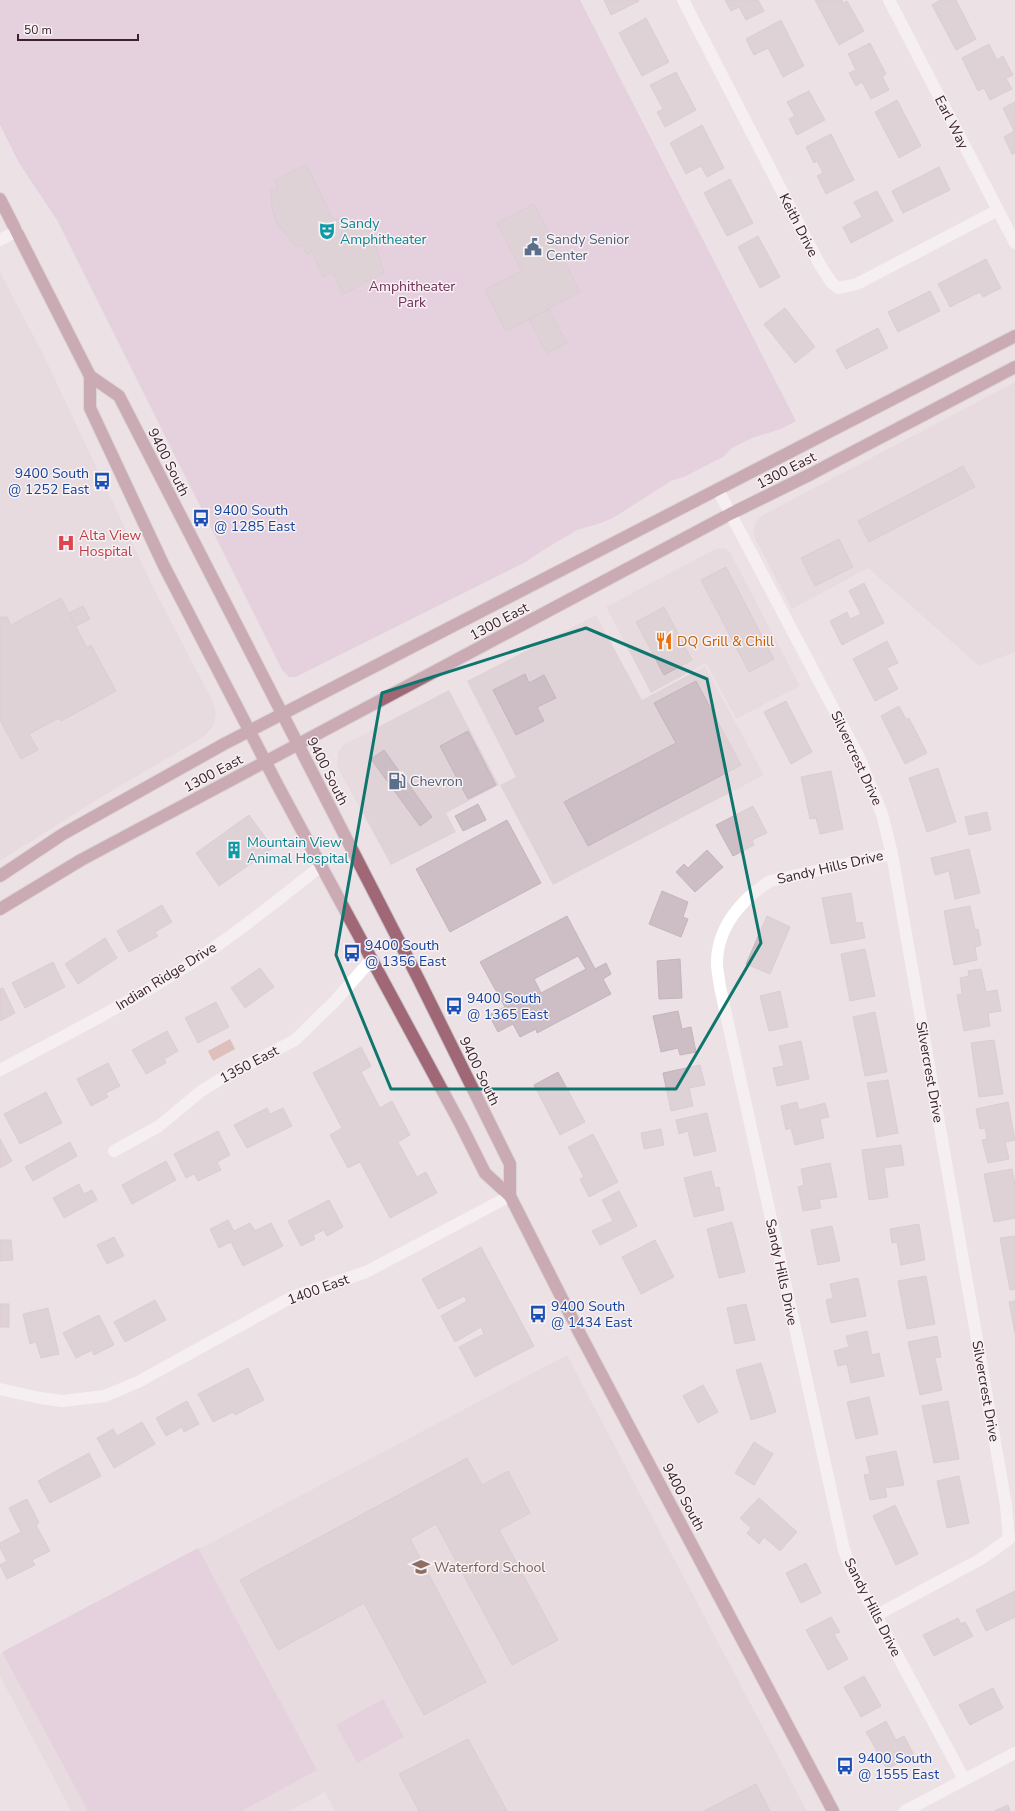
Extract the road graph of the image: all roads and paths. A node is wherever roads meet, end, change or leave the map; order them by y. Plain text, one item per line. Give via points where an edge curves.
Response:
1 (684, 0) edge
2 (889, 0) edge
3 (0, 199) edge
4 (998, 210) junction
5 (17, 231) junction
6 (0, 240) edge
7 (1015, 243) edge
8 (1015, 336) edge
9 (1015, 367) edge
10 (90, 376) junction
11 (718, 490) junction
12 (730, 514) junction
13 (282, 715) junction
14 (249, 731) junction
15 (298, 745) junction
16 (266, 762) junction
17 (892, 854) junction
18 (321, 866) junction
19 (0, 876) edge
20 (0, 908) edge
21 (371, 960) junction
22 (0, 1070) edge
23 (114, 1151) dead end
24 (510, 1196) junction
25 (0, 1389) edge
26 (877, 1615) junction
27 (1015, 1753) edge
28 (964, 1780) junction
29 (834, 1811) edge
30 (905, 1811) edge

1 - 4 street, Keith Drive via 820,265 838,288 857,284
2 - 4 street, Earl Way
3 - 5 main road, 9400 South
4 - 7 street, Earl Way
5 - 6 street
5 - 10 main road, 9400 South
8 - 11 main road, 1300 East
9 - 12 main road, 1300 East
10 - 13 main road, 9400 South via 118,396
10 - 14 main road, 9400 South via 90,408 158,552
11 - 12 street, Silvercrest Drive
11 - 13 main road, 1300 East
12 - 15 main road, 1300 East
12 - 17 street, Silvercrest Drive via 859,756 882,814
13 - 14 main road, 1300 East
13 - 15 main road, 9400 South
14 - 16 main road, 9400 South
14 - 19 main road, 1300 East via 63,834
15 - 16 main road, 1300 East
15 - 24 main road, 9400 South via 510,1164
16 - 18 main road, 9400 South
16 - 20 main road, 1300 East via 81,860
17 - 26 street, Silvercrest Drive via 1006,1505 1008,1539 981,1559
17 - 26 street, Sandy Hills Drive via 770,881 755,890 728,921 721,939 717,962 720,987 838,1526 852,1571
18 - 21 main road, 9400 South
18 - 22 street, Indian Ridge Drive via 191,963 148,990
21 - 23 street, 1350 East via 335,1001 294,1040 219,1080 200,1092 159,1126
21 - 24 main road, 9400 South via 485,1173
24 - 25 street, 1400 East via 366,1272 292,1297 138,1382 105,1396 62,1401
24 - 29 main road, 9400 South via 579,1332
26 - 28 street, Sandy Hills Drive
27 - 28 street
28 - 30 street

